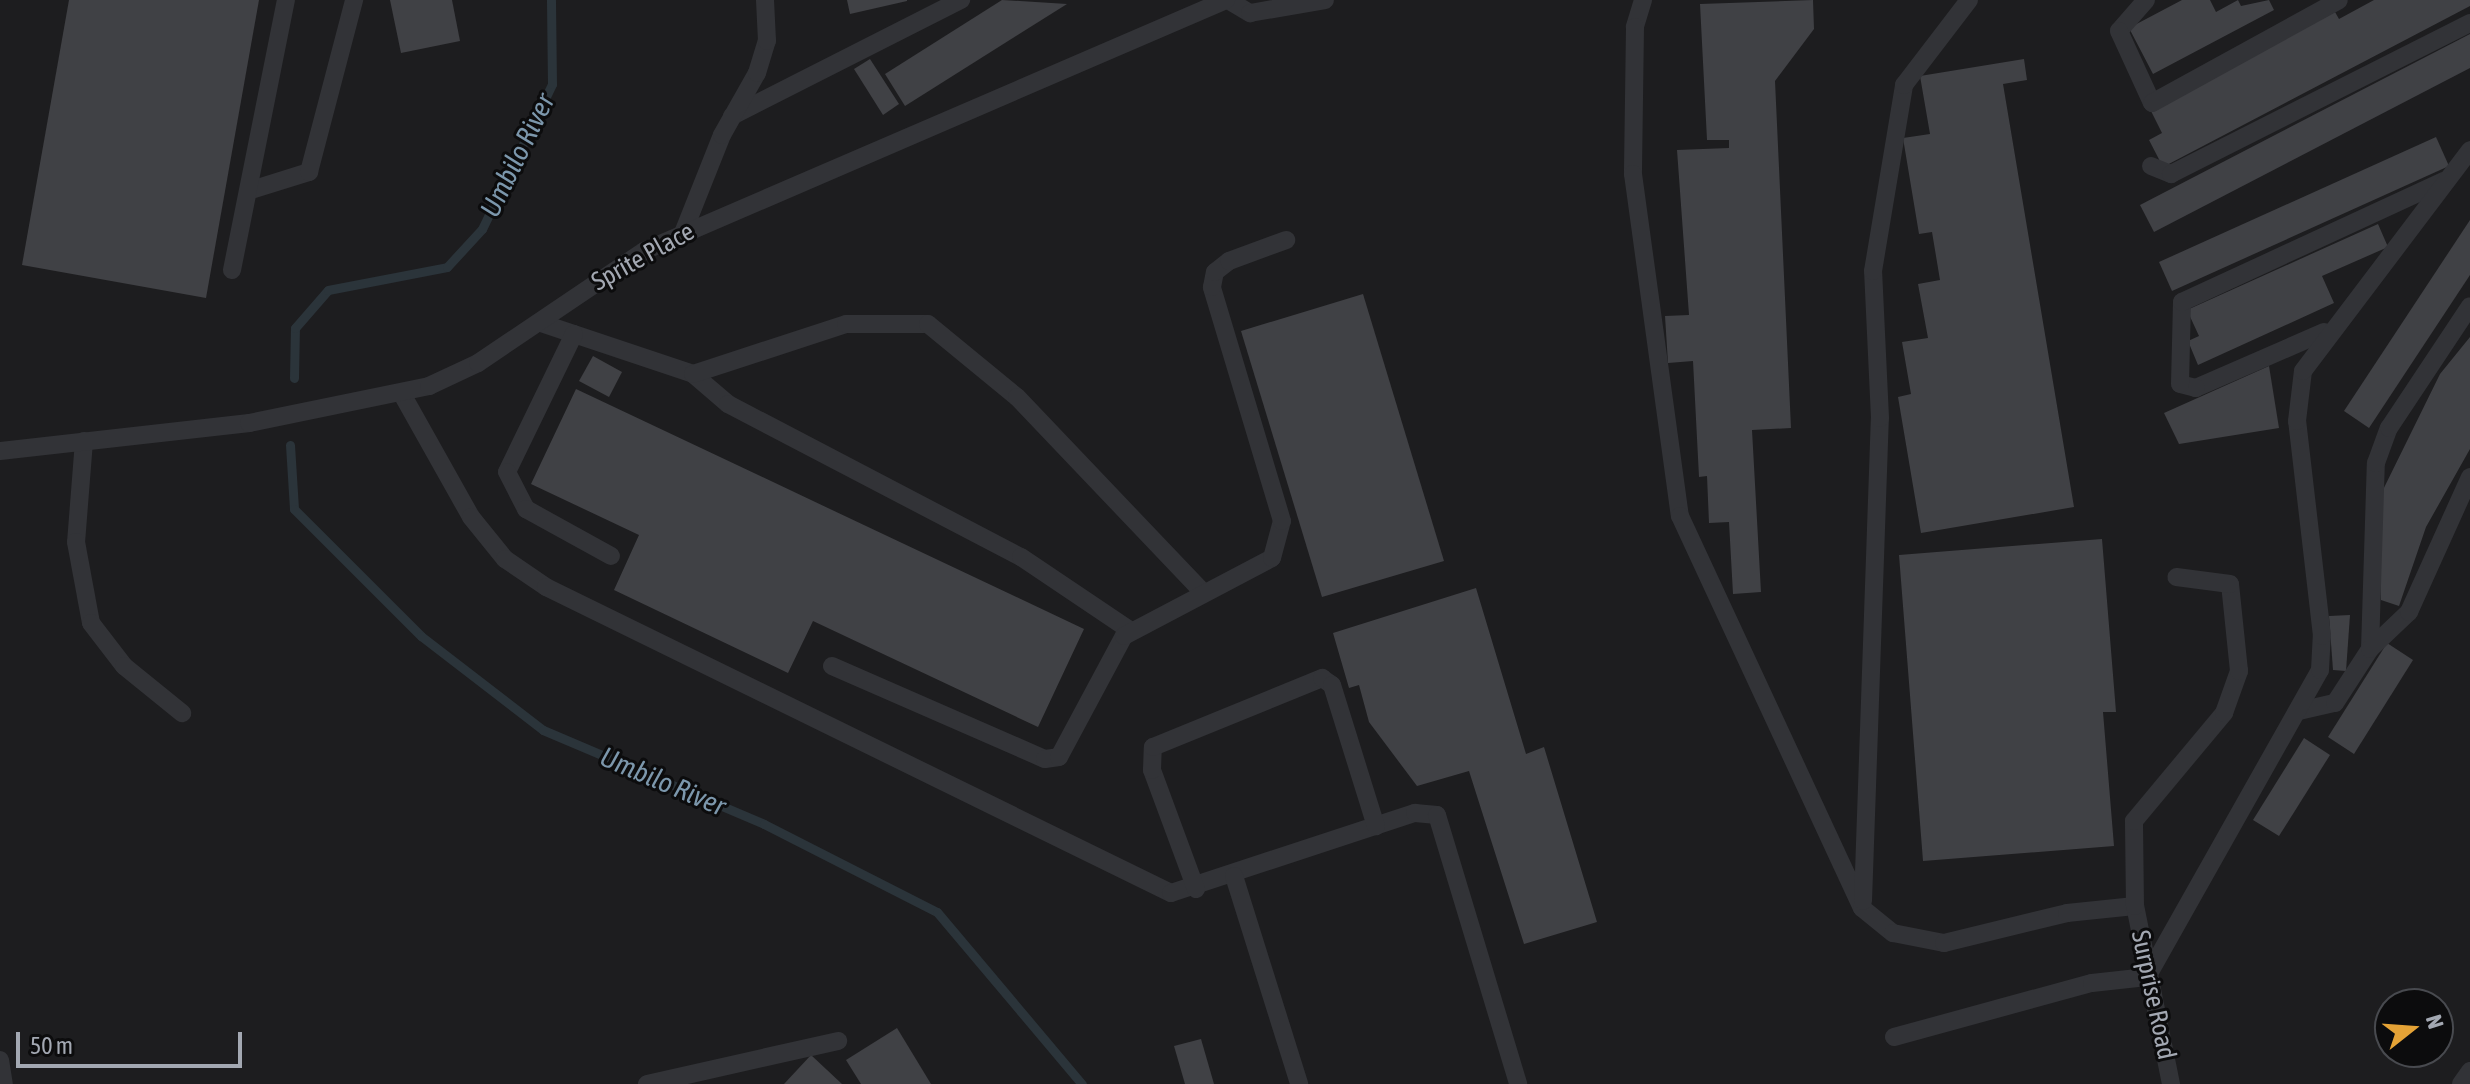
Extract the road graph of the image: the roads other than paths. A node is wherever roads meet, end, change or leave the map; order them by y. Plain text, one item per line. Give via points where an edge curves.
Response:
1 (286, 0) edge
2 (354, 0) edge
3 (765, 0) edge
4 (961, 0) edge
5 (1227, 0) edge
6 (1325, 0) edge
7 (1643, 0) edge
8 (1969, 0) edge
9 (2146, 0) edge
10 (2339, 0) edge
11 (2470, 23) edge
12 (732, 116) junction
13 (2467, 157) edge
14 (2151, 166) dead end
15 (2446, 179) junction
16 (251, 190) junction
17 (683, 233) junction
18 (1286, 240) dead end
19 (232, 270) dead end
20 (2470, 306) edge
21 (541, 323) junction
22 (2327, 330) junction
23 (574, 334) junction
24 (693, 374) junction
25 (402, 394) junction
26 (84, 441) junction
27 (0, 451) edge
28 (2470, 477) edge
29 (611, 556) dead end
30 (2176, 577) dead end
31 (1203, 592) junction
32 (1131, 631) junction
33 (2370, 649) junction
34 (832, 666) dead end
35 (2299, 711) junction
36 (182, 713) dead end
37 (1376, 826) junction
38 (1234, 876) junction
39 (1196, 889) junction
40 (2135, 906) junction
41 (1862, 908) junction
42 (2147, 977) junction
43 (1894, 1037) dead end
44 (838, 1041) dead end
45 (0, 1060) edge
46 (2470, 1071) edge
47 (1514, 1083) edge
48 (4, 1084) edge
49 (647, 1084) edge
50 (1299, 1084) edge
51 (2171, 1084) edge
52 (2461, 1084) edge

1 - 16 lane
2 - 16 lane via 309,172
3 - 12 lane via 767,41
4 - 12 lane
5 - 6 lane via 1250,13
5 - 17 lane, Sprite Place
7 - 41 lane via 1635,27 1633,174 1680,516
8 - 41 lane via 1904,85 1873,271 1880,418
9 - 10 lane via 2119,31 2152,103
11 - 14 lane via 2171,174
12 - 17 lane
13 - 15 lane
15 - 22 lane
15 - 22 lane via 2182,302 2180,384 2196,388
16 - 19 lane
17 - 21 lane, Sprite Place via 611,270
18 - 31 lane via 1229,261 1215,272 1212,287 1282,521 1280,547 1261,566
20 - 33 lane via 2389,428 2376,463
21 - 23 lane
21 - 25 lane, Sprite Place via 478,363
22 - 35 lane via 2312,351 2298,394 2322,636 2320,670
23 - 24 lane
23 - 29 lane via 507,472 526,509
24 - 31 lane via 846,324 928,324 1017,397
24 - 32 lane via 728,404 1021,557
25 - 26 lane, Sprite Place via 249,423
25 - 39 lane via 471,517 505,559 546,587 1171,893
26 - 27 lane, Sprite Place
26 - 36 lane via 76,542 91,623 124,666
28 - 33 lane via 2409,612
30 - 40 lane, Surprise Road via 2230,584 2238,689 2134,821
31 - 32 lane
32 - 34 lane via 1065,751 1053,759
33 - 35 lane via 2335,703
35 - 42 lane
37 - 38 lane
37 - 39 lane via 1332,685 1322,678 1153,747 1152,770
37 - 47 lane via 1428,811 1445,823
38 - 39 lane
38 - 50 lane
40 - 41 lane via 2067,913 1944,943 1893,933
40 - 42 lane, Surprise Road
42 - 43 lane via 2092,983
42 - 51 lane, Surprise Road
44 - 49 lane
45 - 48 lane
46 - 52 lane

